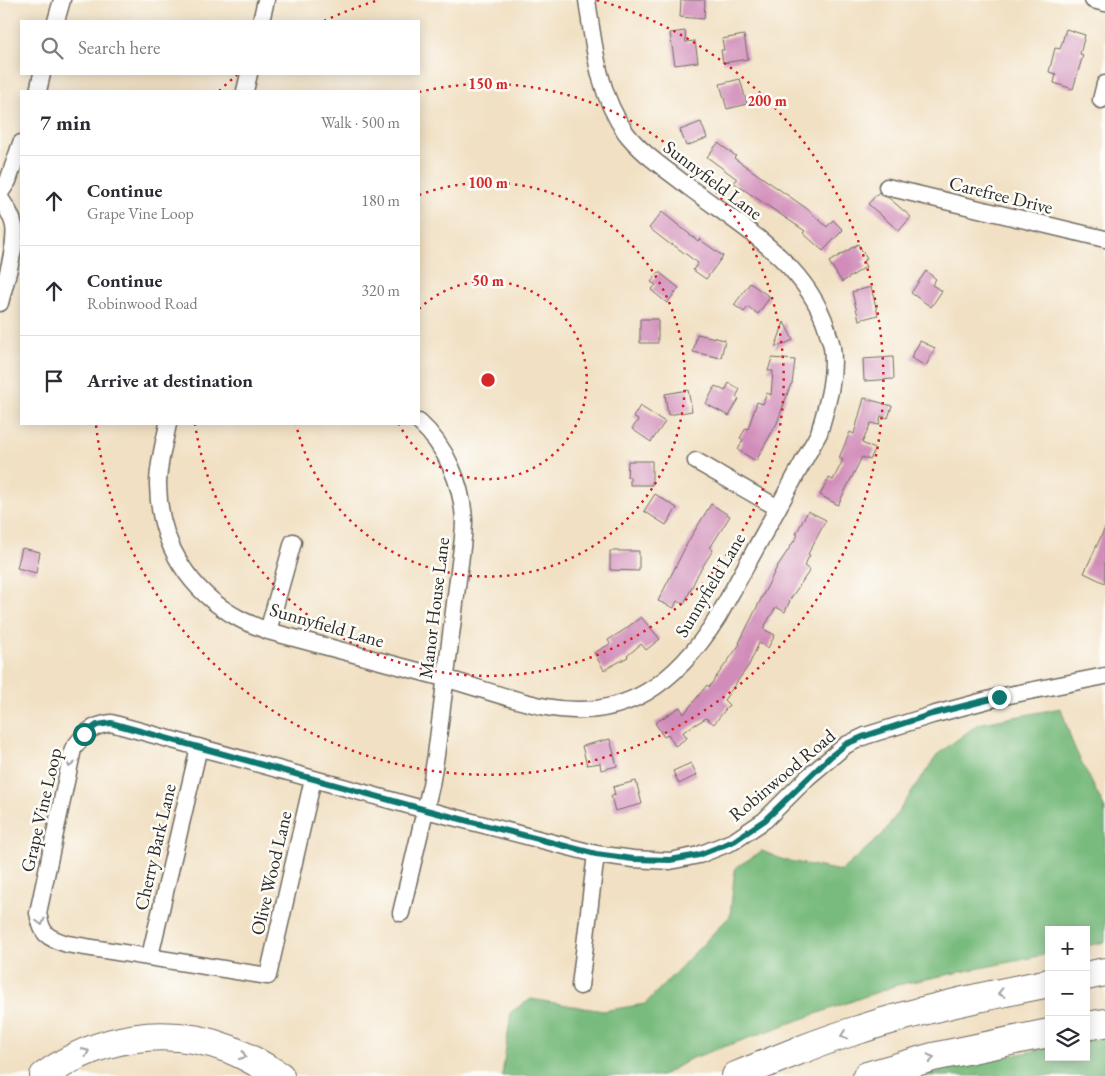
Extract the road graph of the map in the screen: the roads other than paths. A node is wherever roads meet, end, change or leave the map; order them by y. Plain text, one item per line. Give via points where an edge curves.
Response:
1 (62, 0) edge
2 (266, 0) edge
3 (587, 0) edge
4 (1093, 0) edge
5 (1105, 3) edge
6 (56, 20) edge
7 (261, 20) edge
8 (42, 75) edge
9 (249, 75) edge
10 (38, 90) edge
11 (245, 90) edge
12 (20, 146) edge
13 (887, 187) dead end
14 (0, 193) edge
15 (0, 198) edge
16 (1105, 239) edge
17 (0, 303) edge
18 (420, 423) edge
19 (168, 425) edge
20 (696, 461) dead end
21 (778, 508) junction
22 (293, 542) dead end
23 (268, 631) junction
24 (1105, 676) edge
25 (446, 678) junction
26 (199, 747) junction
27 (313, 779) junction
28 (426, 810) junction
29 (596, 854) junction
30 (401, 913) dead end
31 (150, 956) junction
32 (1105, 972) edge
33 (1090, 975) edge
34 (268, 976) joint
35 (1045, 984) edge
36 (580, 986) dead end
37 (1105, 1024) edge
38 (1090, 1026) edge
39 (1045, 1034) edge
40 (44, 1076) edge
41 (280, 1076) edge
42 (736, 1076) edge
43 (867, 1076) edge

1 - 6 street
2 - 7 street
3 - 21 street, Sunnyfield Lane via 603,89 627,135 648,156 780,257 803,282 822,316 832,347 827,404 819,433
4 - 5 street
8 - 10 street
9 - 11 street
12 - 14 street via 8,181
13 - 16 street, Carefree Drive
15 - 17 street via 14,227 14,242
18 - 25 street, Manor House Lane via 440,446 453,471 464,521
19 - 23 street, Sunnyfield Lane via 158,484 161,513 179,564 219,606
20 - 21 street
21 - 25 street, Sunnyfield Lane via 703,641 682,666 657,686 629,701 601,708 572,710 545,707
22 - 23 street
23 - 25 street, Sunnyfield Lane
24 - 29 street, Robinwood Road via 941,712 846,744 765,820 734,841 699,855 670,860
25 - 28 street, Manor House Lane
26 - 27 street, Grape Vine Loop
26 - 31 street, Cherry Bark Lane
26 -> 31 street, Grape Vine Loop via 111,723 97,725 84,734 74,749 38,913 41,928 49,938 67,944
27 - 28 street, Grape Vine Loop
27 - 34 street, Olive Wood Lane
28 - 29 street, Robinwood Road
28 - 30 street, Manor House Lane
29 - 36 street
31 - 34 street, Grape Vine Loop
32 - 33 highway
35 -> 42 highway via 926,1010 861,1029 798,1050
37 - 38 highway
43 -> 39 highway via 933,1057
40 -> 41 highway via 88,1051 124,1039 160,1036 200,1040 229,1049

